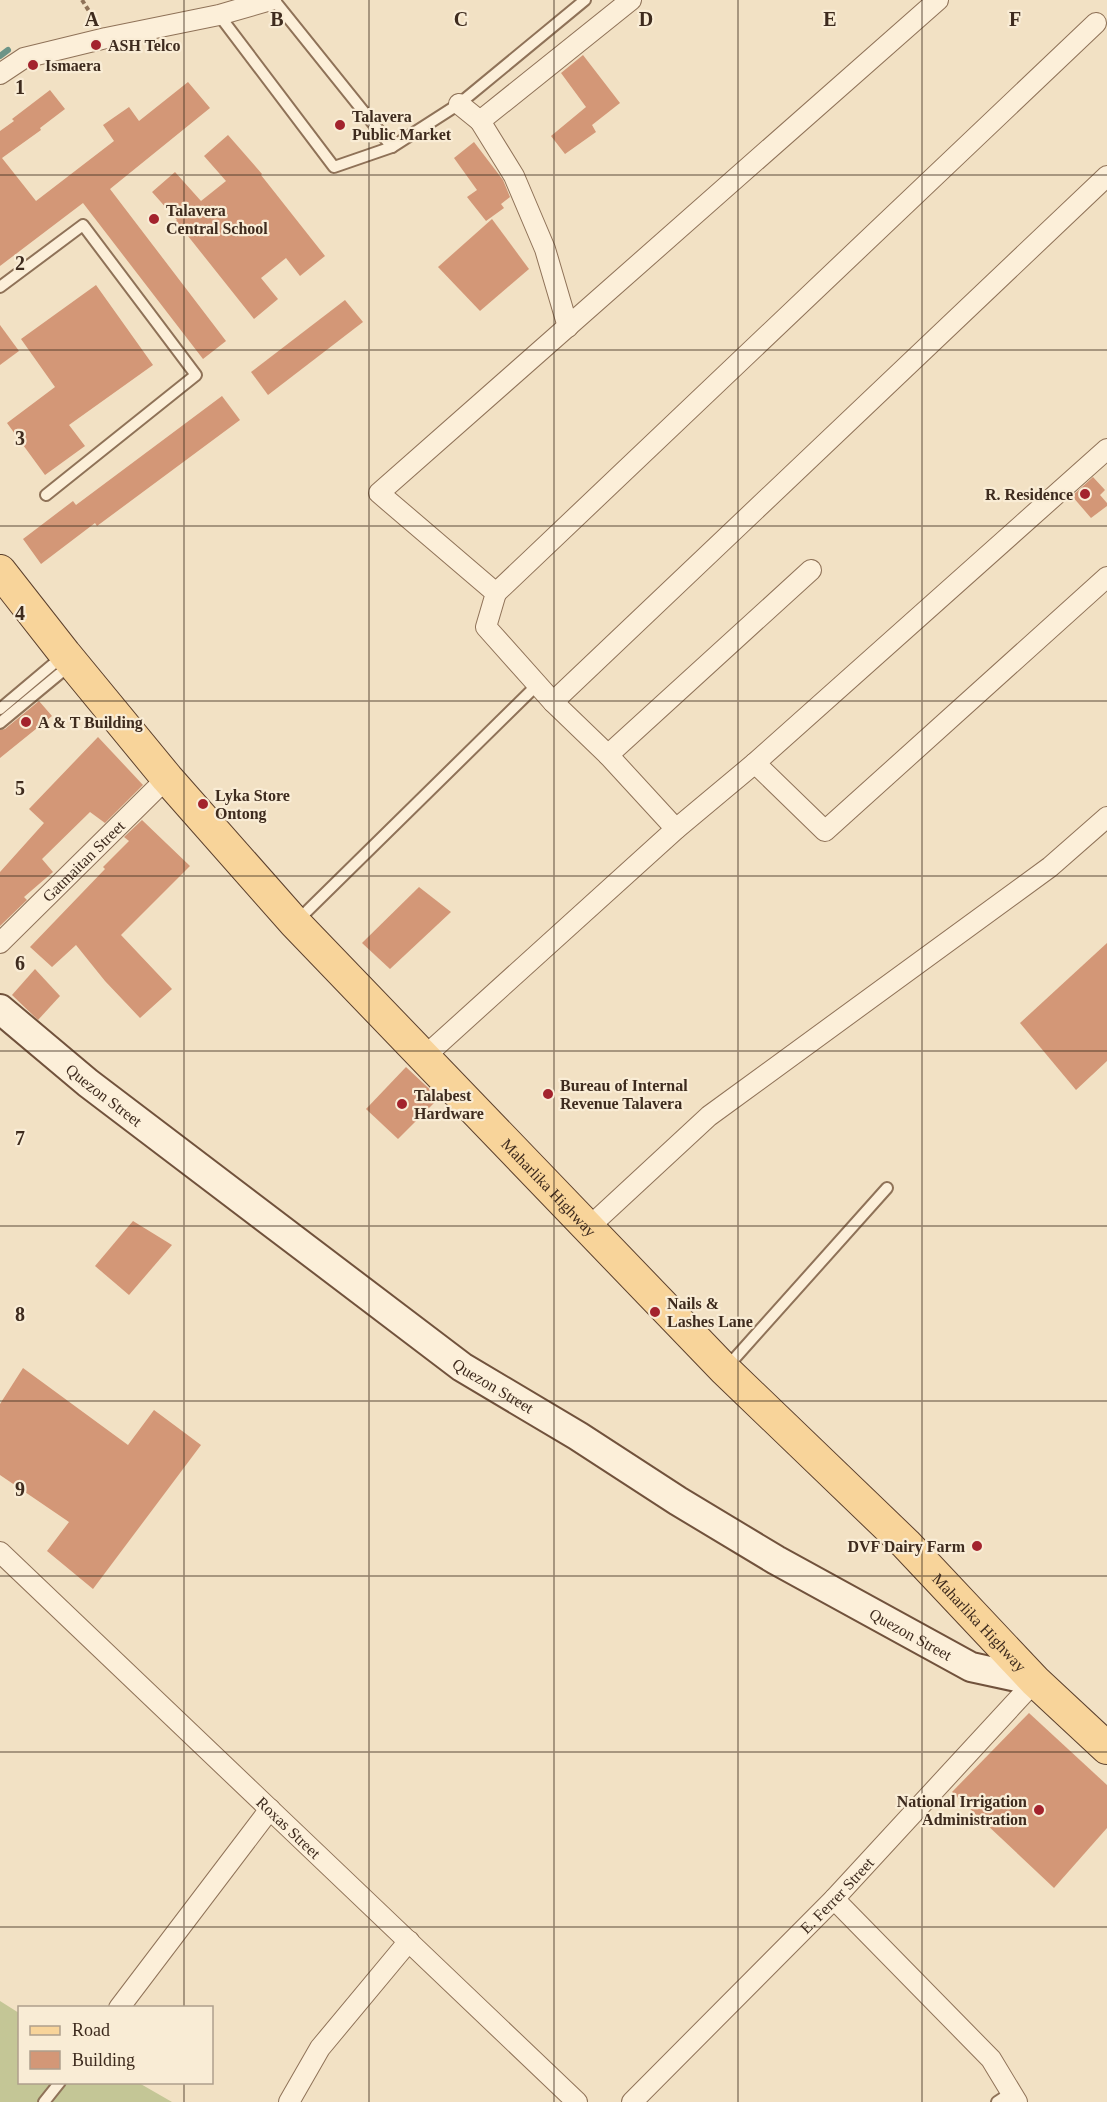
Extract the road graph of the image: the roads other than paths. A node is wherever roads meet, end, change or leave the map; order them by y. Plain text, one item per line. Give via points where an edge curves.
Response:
1 (272, 0) edge
2 (585, 0) edge
3 (631, 0) edge
4 (938, 0) edge
5 (219, 15) junction
6 (1096, 23) dead end
7 (0, 75) edge
8 (459, 104) junction
9 (480, 121) junction
10 (392, 147) junction
11 (1107, 176) edge
12 (0, 287) edge
13 (568, 327) junction
14 (1107, 449) edge
15 (46, 495) dead end
16 (811, 570) dead end
17 (0, 571) edge
18 (1107, 577) edge
19 (496, 593) junction
20 (69, 658) junction
21 (538, 684) junction
22 (553, 702) junction
23 (0, 709) edge
24 (0, 723) edge
25 (608, 755) junction
26 (755, 763) junction
27 (167, 778) junction
28 (1107, 817) edge
29 (676, 829) junction
30 (295, 923) junction
31 (0, 943) edge
32 (0, 1010) edge
33 (424, 1057) junction
34 (887, 1188) dead end
35 (588, 1228) junction
36 (724, 1369) junction
37 (0, 1552) edge
38 (1035, 1681) junction
39 (1107, 1748) edge
40 (270, 1809) junction
41 (834, 1899) junction
42 (409, 1941) junction
43 (121, 2006) edge
44 (58, 2084) edge
45 (1009, 2099) edge
46 (44, 2102) edge
47 (289, 2102) edge
48 (577, 2102) edge
49 (632, 2102) edge

1 - 5 street
1 - 10 lane
2 - 8 lane
3 - 9 street
4 - 13 street
5 - 7 street via 24,57
5 - 10 lane via 334,167
6 - 19 street
8 - 9 street
8 - 10 lane
9 - 13 street via 514,176 545,249
11 - 22 street
12 - 15 lane via 83,225 196,375
13 - 19 street via 379,493
14 - 26 street
16 - 25 street
17 - 20 main road, Maharlika Highway
18 - 26 street via 825,831
19 - 21 street via 486,627
20 - 23 lane
20 - 24 lane
20 - 27 main road, Maharlika Highway
21 - 22 street
21 - 30 lane
22 - 25 street
25 - 29 street
26 - 29 street
27 - 30 main road, Maharlika Highway
27 - 31 street, Gatmaitan Street
28 - 35 street via 1050,867 709,1116
29 - 33 street
30 - 33 main road, Maharlika Highway
32 - 38 street, Quezon Street via 97,1090 462,1367 777,1560 971,1667
33 - 35 main road, Maharlika Highway
34 - 36 lane
35 - 36 main road, Maharlika Highway
36 - 38 main road, Maharlika Highway via 906,1544
37 - 40 street, Roxas Street
38 - 39 main road, Maharlika Highway
38 - 41 street, E. Ferrer Street
40 - 42 street, Roxas Street
40 - 43 street
41 - 45 street via 991,2059
41 - 49 street, E. Ferrer Street
42 - 47 street via 320,2048
42 - 48 street, Roxas Street
44 - 46 lane

